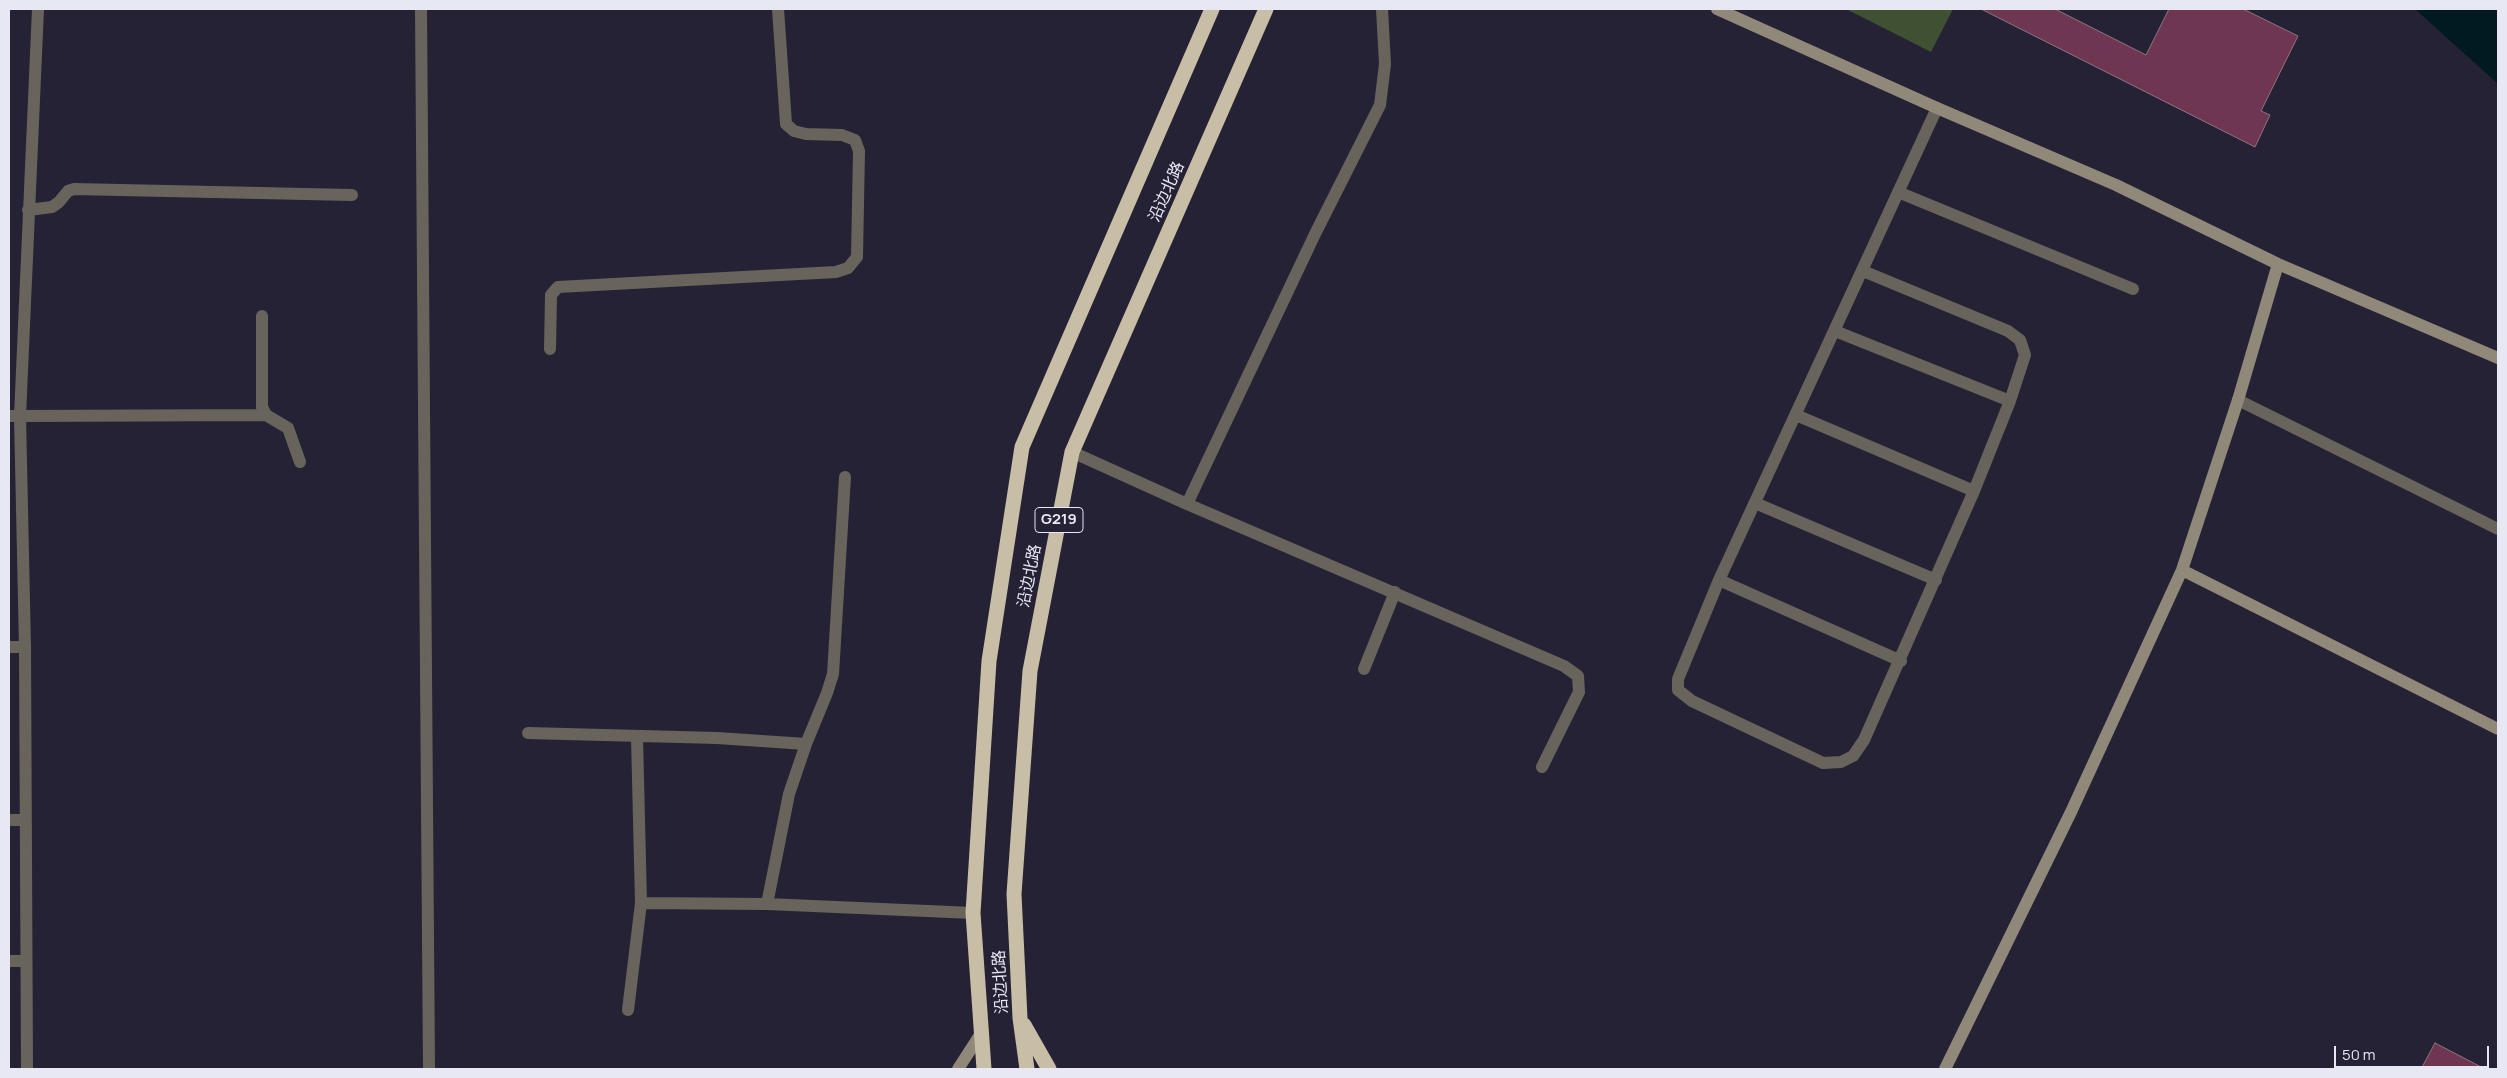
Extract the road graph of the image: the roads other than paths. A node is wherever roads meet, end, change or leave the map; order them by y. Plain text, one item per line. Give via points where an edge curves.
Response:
1 (38, 9) edge
2 (421, 9) edge
3 (778, 9) edge
4 (1212, 9) edge
5 (1266, 9) edge
6 (1382, 9) edge
7 (1717, 9) edge
8 (1936, 108) junction
9 (1898, 192) junction
10 (352, 195) dead end
11 (28, 210) junction
12 (2278, 264) junction
13 (1863, 271) junction
14 (2133, 289) dead end
15 (262, 316) dead end
16 (1835, 331) junction
17 (550, 349) dead end
18 (2498, 358) edge
19 (2238, 400) junction
20 (2010, 401) junction
21 (266, 415) junction
22 (1796, 415) junction
23 (14, 416) edge
24 (1072, 452) junction
25 (300, 462) dead end
26 (845, 477) dead end
27 (1974, 491) junction
28 (1755, 503) junction
29 (1188, 504) junction
30 (2498, 529) edge
31 (2182, 570) junction
32 (1719, 580) junction
33 (1936, 580) junction
34 (1395, 592) junction
35 (9, 647) edge
36 (25, 647) junction
37 (1901, 661) junction
38 (1364, 668) dead end
39 (2498, 729) edge
40 (528, 733) dead end
41 (637, 737) junction
42 (806, 744) junction
43 (1542, 767) dead end
44 (9, 820) edge
45 (24, 820) junction
46 (641, 904) junction
47 (767, 904) junction
48 (973, 913) junction
49 (9, 961) edge
50 (25, 961) junction
51 (628, 1010) dead end
52 (1020, 1018) junction
53 (980, 1035) junction
54 (26, 1069) edge
55 (429, 1069) edge
56 (958, 1069) edge
57 (984, 1069) edge
58 (1026, 1069) edge
59 (1049, 1069) edge
60 (1945, 1069) edge

1 - 11 street
2 - 55 street
3 - 17 street via 786,124 794,131 806,134 842,135 855,140 859,151 857,257 848,268 836,272 558,287 551,295
4 - 48 highway, 沿边北路 / G219 via 1022,447 989,661
5 - 24 highway, 沿边北路 / G219
6 - 29 street via 1385,64 1380,105 1315,234
7 - 8 street
8 - 9 street
8 - 12 street via 2116,185
9 - 13 street
9 - 14 street
10 - 11 street via 74,189 52,207
11 - 23 street
12 - 18 street
12 - 19 street
13 - 16 street
13 - 20 street via 2008,331 2020,340 2025,355
15 - 21 street via 262,407
16 - 20 street
16 - 22 street
19 - 30 street
19 - 31 street
20 - 27 street
21 - 23 street
21 - 25 street via 288,428
22 - 27 street
22 - 28 street
23 - 36 street
24 - 29 street
24 - 52 highway, 沿边北路 / G219 via 1030,671 1014,894
26 - 42 street via 833,674
27 - 33 street
28 - 32 street
28 - 33 street
29 - 34 street
31 - 39 street
31 - 60 street via 2071,812
32 - 37 street
32 - 37 street via 1678,679 1678,690 1692,701 1822,763 1841,762 1853,756 1864,740
33 - 37 street
34 - 38 street
34 - 43 street via 1564,666 1578,676 1579,692
35 - 36 street
36 - 45 street
40 - 41 street
41 - 42 street
41 - 46 street
42 - 47 street via 789,794
44 - 45 street
45 - 50 street
46 - 47 street
46 - 51 street
47 - 48 street
48 - 53 highway, 沿边北路 / G219
49 - 50 street
50 - 54 street
52 - 58 highway, 沿边北路 / G219
52 - 59 highway
53 - 56 street
53 - 57 highway, 沿边北路 / G219

